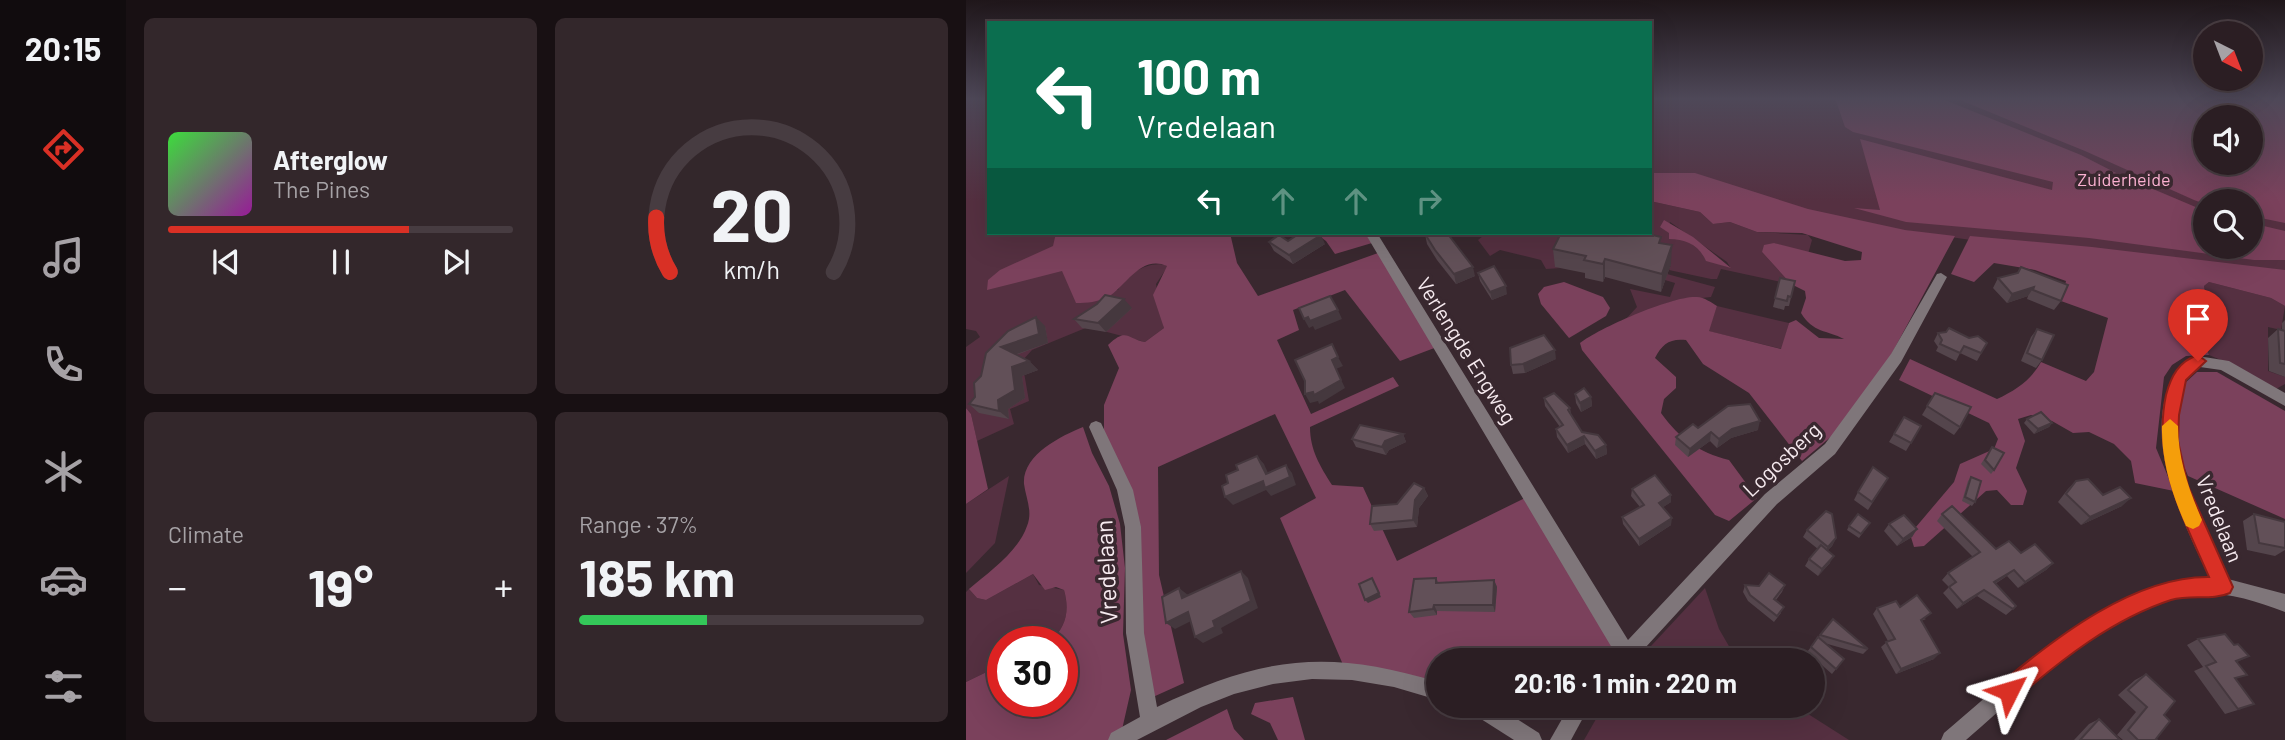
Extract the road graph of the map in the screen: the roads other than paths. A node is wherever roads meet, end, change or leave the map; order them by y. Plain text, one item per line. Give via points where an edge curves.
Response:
1 (1372, 235) edge
2 (1941, 277) dead end
3 (2284, 397) edge
4 (1096, 427) dead end
5 (1525, 491) joint
6 (2223, 587) junction
7 (2285, 603) edge
8 (1619, 648) edge
9 (1632, 648) edge
10 (1426, 687) edge
11 (1497, 718) edge
12 (1573, 718) edge
13 (1150, 721) junction
14 (1118, 740) edge
15 (1532, 740) edge
16 (1560, 740) edge
17 (1951, 740) edge

1 - 5 street, Verlengde Engweg
2 - 9 street, Logosberg via 1896,358 1830,449 1771,499
3 - 6 street, Vredelaan via 2224,365 2198,361 2179,377 2170,415 2170,441 2179,486
4 - 13 street, Vredelaan via 1125,490 1133,527 1135,634
5 - 8 street, Logosberg
6 - 7 street, Vredelaan
6 - 17 street, Vredelaan via 2187,586 2150,597 2091,629 2048,658
10 - 13 street via 1405,679 1297,669 1253,677 1210,692
11 - 15 street
12 - 16 street
13 - 14 street

